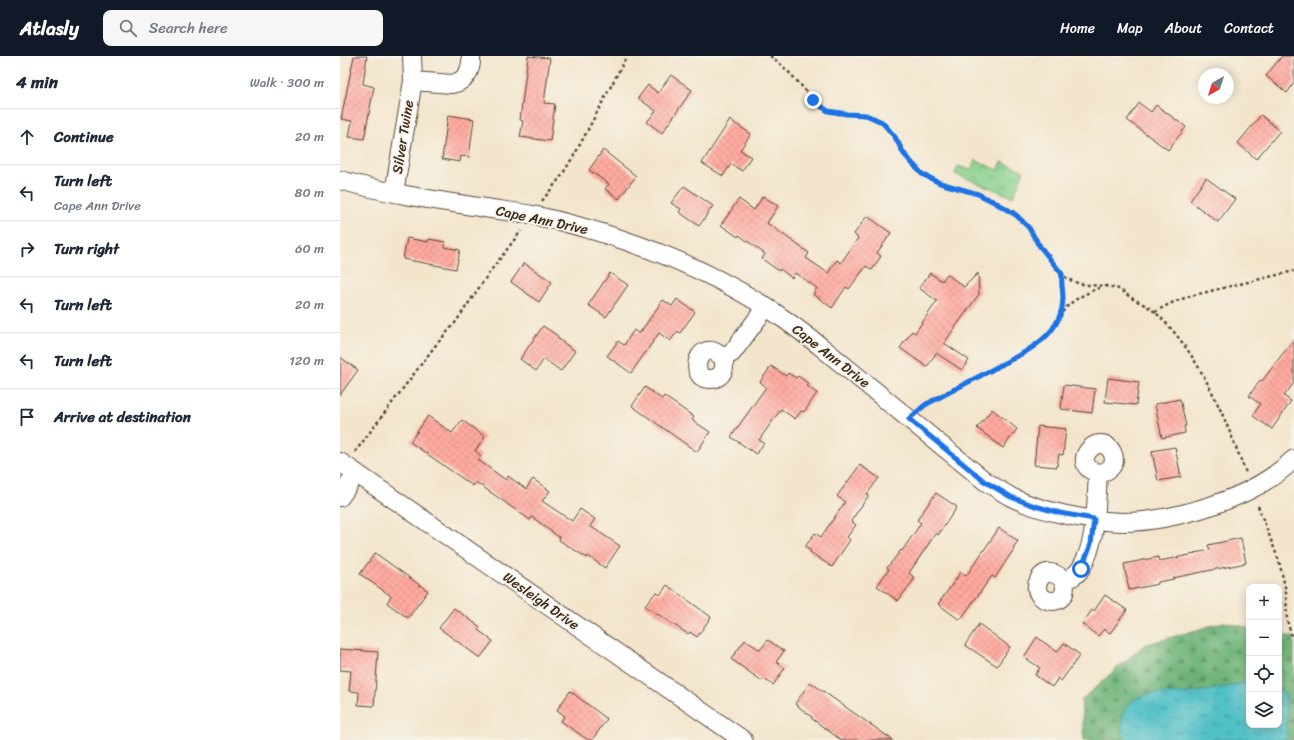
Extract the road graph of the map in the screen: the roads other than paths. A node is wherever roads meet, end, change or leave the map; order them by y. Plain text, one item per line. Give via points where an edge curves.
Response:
1 (412, 56) edge
2 (471, 56) edge
3 (412, 81) junction
4 (340, 180) edge
5 (394, 193) junction
6 (766, 307) junction
7 (723, 358) dead end
8 (1294, 459) edge
9 (347, 467) edge
10 (1098, 473) dead end
11 (340, 497) edge
12 (1094, 519) junction
13 (1064, 581) dead end
14 (743, 740) edge

1 - 3 street, Silver Twine
2 - 3 street, Silver Twine via 470,69 458,82 452,84
3 - 5 street, Silver Twine
4 - 5 street, Cape Ann Drive
5 - 6 street, Cape Ann Drive via 533,215 606,234 710,275
6 - 7 street via 732,353
6 - 12 street, Cape Ann Drive via 820,346 984,481 1011,497 1035,506
8 - 12 street, Cape Ann Drive via 1270,479 1213,505 1146,520 1123,522
9 - 11 street
9 - 14 street, Wesleigh Drive
10 - 12 street
12 - 13 street via 1091,544 1081,569

